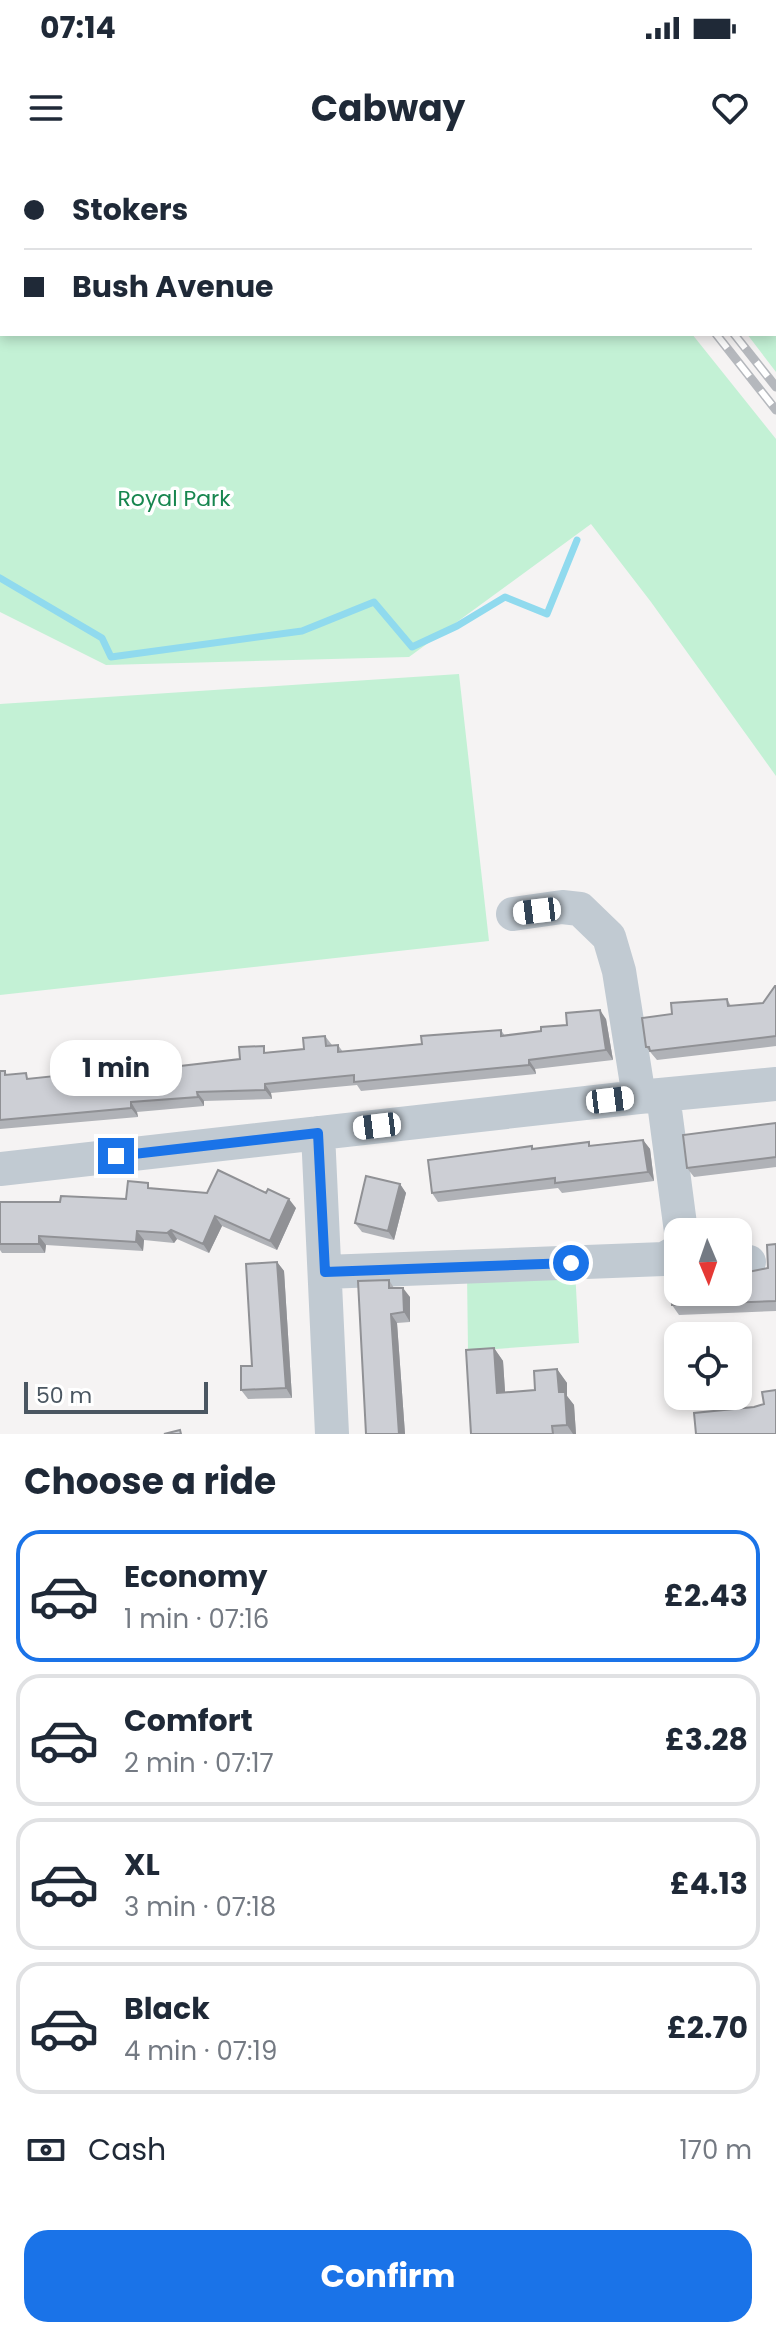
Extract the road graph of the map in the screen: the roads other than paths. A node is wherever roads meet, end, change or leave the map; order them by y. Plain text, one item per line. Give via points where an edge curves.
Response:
1 (513, 914) dead end
2 (776, 1084) edge
3 (651, 1096) junction
4 (318, 1133) junction
5 (0, 1169) edge
6 (678, 1218) edge
7 (664, 1259) edge
8 (325, 1272) junction
9 (332, 1434) edge

1 - 3 street via 580,909 609,937
2 - 3 street
3 - 4 street
3 - 6 street
4 - 5 street
4 - 8 street
7 - 8 street
8 - 9 street

